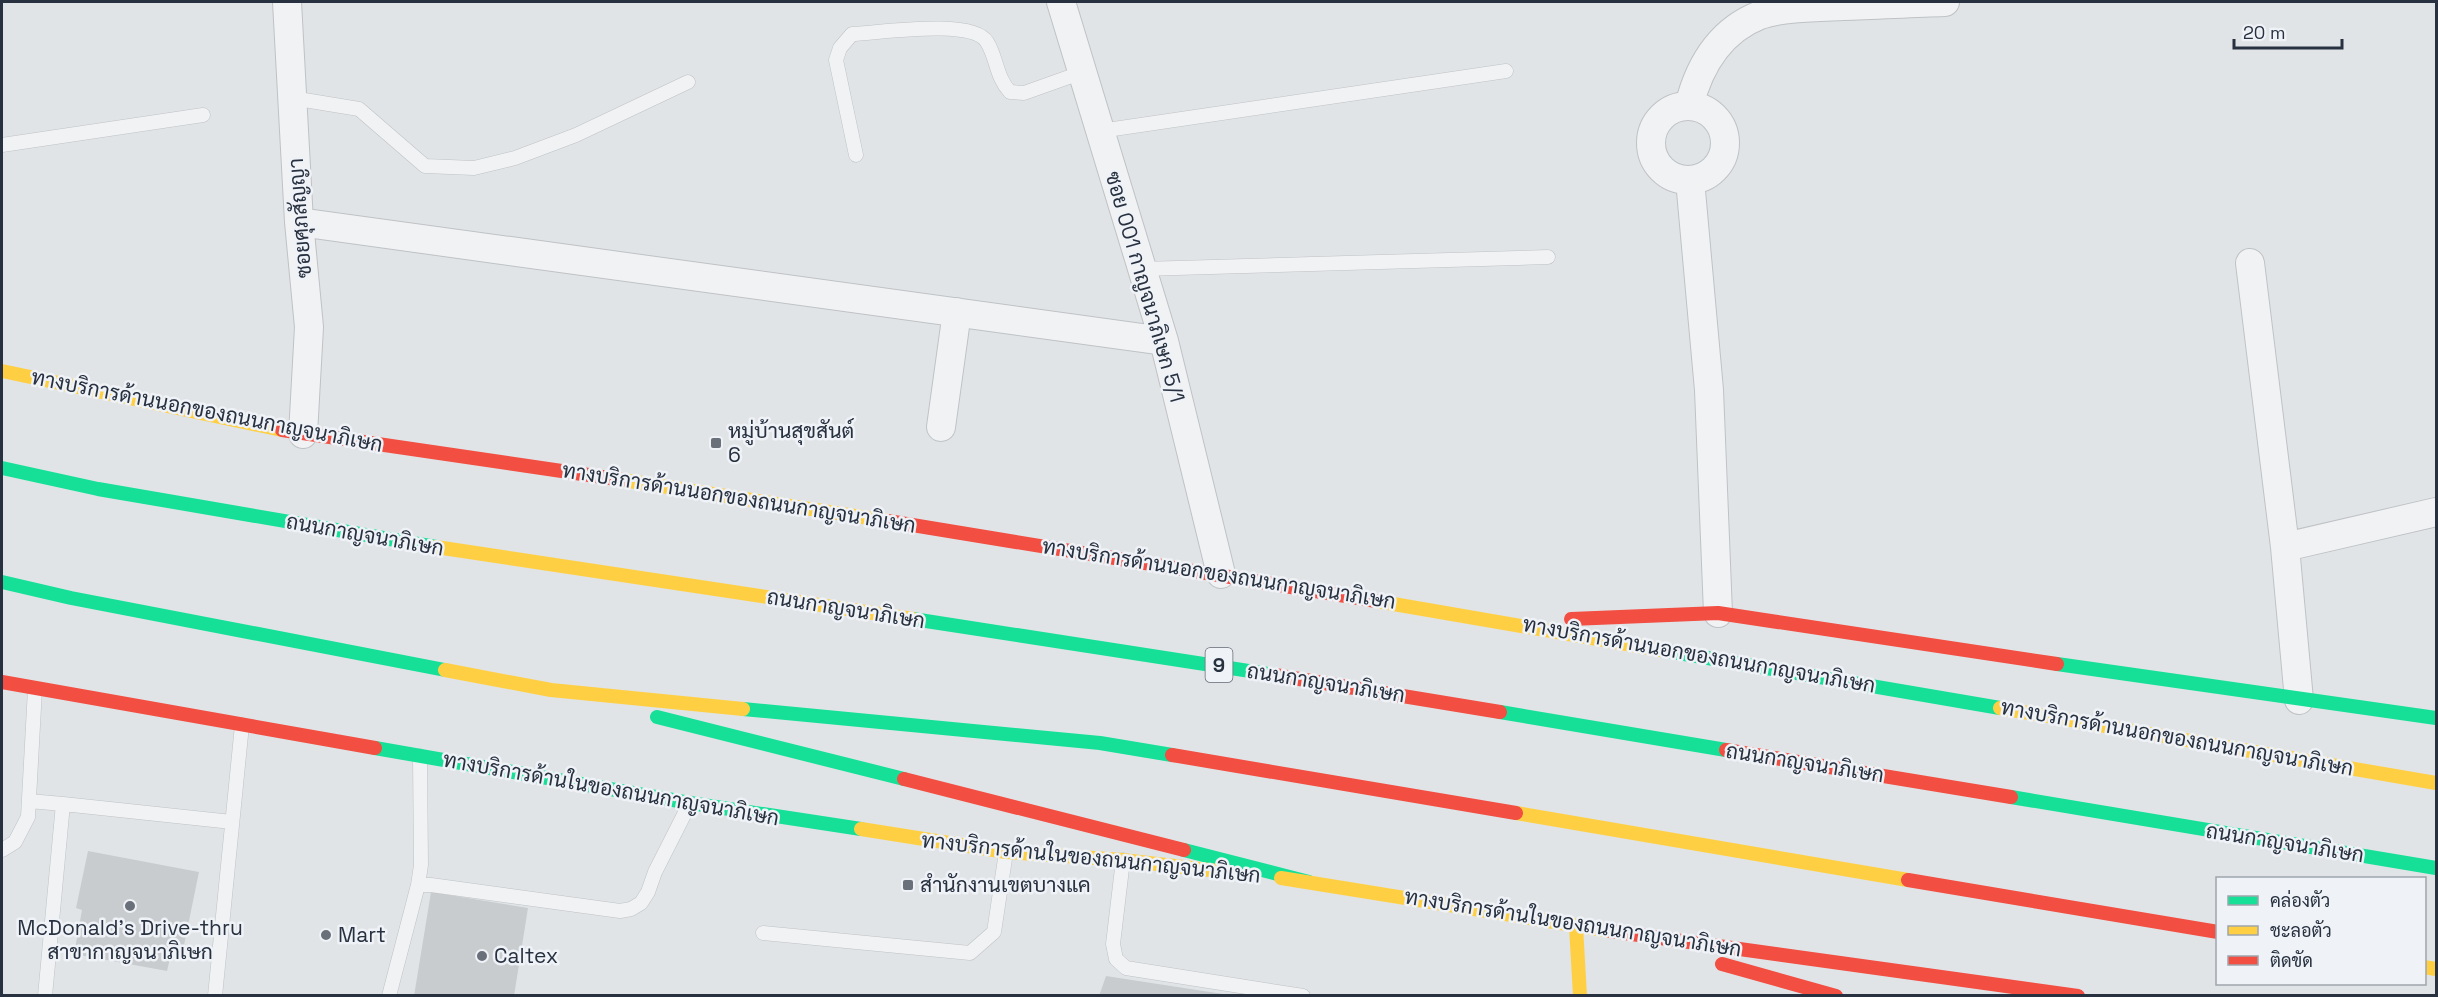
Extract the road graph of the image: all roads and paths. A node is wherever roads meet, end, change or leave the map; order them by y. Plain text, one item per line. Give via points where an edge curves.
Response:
1 (287, 2) edge
2 (1061, 2) edge
3 (1945, 2) edge
4 (1506, 71) dead end
5 (1083, 72) junction
6 (688, 82) dead end
7 (292, 98) junction
8 (1689, 106) junction
9 (203, 115) dead end
10 (1100, 131) junction
11 (2, 145) edge
12 (856, 155) dead end
13 (1690, 180) junction
14 (299, 222) junction
15 (1548, 257) dead end
16 (2250, 263) dead end
17 (1142, 269) junction
18 (957, 312) junction
19 (1164, 340) junction
20 (2, 371) edge
21 (941, 428) dead end
22 (303, 434) junction
23 (2, 468) edge
24 (2436, 512) edge
25 (2285, 547) junction
26 (1221, 574) junction
27 (2, 582) edge
28 (1718, 613) junction
29 (1506, 622) junction
30 (2, 682) edge
31 (35, 689) junction
32 (551, 690) junction
33 (2299, 700) junction
34 (2436, 718) edge
35 (242, 725) junction
36 (420, 756) junction
37 (2436, 783) edge
38 (29, 801) junction
39 (690, 803) junction
40 (63, 804) junction
41 (232, 822) junction
42 (2, 850) edge
43 (1006, 852) junction
44 (1123, 860) junction
45 (2436, 868) edge
46 (1309, 882) junction
47 (418, 885) junction
48 (1576, 926) junction
49 (1593, 929) junction
50 (2216, 932) edge
51 (763, 933) dead end
52 (45, 996) edge
53 (215, 996) edge
54 (389, 996) edge
55 (1303, 996) edge
56 (1580, 996) edge
57 (1836, 996) edge
58 (2078, 996) edge

1 - 7 street, ซอยศุภสัญญา
2 - 5 street, ซอย 001 กาญจนาภิเษก 5/1
3 - 8 street via 1806,8 1761,15 1736,28 1711,51 1695,82
4 - 10 lane
5 - 10 street, ซอย 001 กาญจนาภิเษก 5/1
5 - 12 lane via 1024,93 1010,92 1002,83 987,41 975,31 953,28 852,34 836,60
6 - 7 lane via 576,135 515,158 474,168 425,166 359,109
7 - 14 street, ซอยศุภสัญญา
8 - 13 street via 1711,114 1724,136 1724,149 1713,170
8 - 13 street via 1665,114 1651,139 1660,168 1674,177
9 - 11 lane
10 - 17 street, ซอย 001 กาญจนาภิเษก 5/1
13 - 28 street via 1709,390
14 - 18 street
14 - 22 street, ซอยศุภสัญญา via 309,327
15 - 17 lane
16 - 25 street
17 - 19 street, ซอย 001 กาญจนาภิเษก 5/1
18 - 19 street
18 - 21 street
19 - 26 street, ซอย 001 กาญจนาภิเษก 5/1
20 - 22 main road, ทางบริการด้านนอกของถนนกาญจนาภิเษก
22 - 26 main road, ทางบริการด้านนอกของถนนกาญจนาภิเษก via 710,492
23 - 45 main road, ถนนกาญจนาภิเษก / 9 via 98,489 458,550 1210,664
24 - 25 street
25 - 33 street
26 - 29 main road, ทางบริการด้านนอกของถนนกาญจนาภิเษก
27 - 32 main road
28 - 29 main road
28 - 33 main road
29 - 37 main road, ทางบริการด้านนอกของถนนกาญจนาภิเษก
30 - 31 main road, ทางบริการด้านในของถนนกาญจนาภิเษก
31 - 35 main road, ทางบริการด้านในของถนนกาญจนาภิเษก
31 - 38 lane
32 - 46 main road
32 - 50 main road via 1100,742
33 - 34 main road
35 - 36 main road, ทางบริการด้านในของถนนกาญจนาภิเษก
35 - 41 lane
36 - 39 main road, ทางบริการด้านในของถนนกาญจนาภิเษก
36 - 47 lane
38 - 40 lane
38 - 42 lane via 28,817 15,842
39 - 43 main road, ทางบริการด้านในของถนนกาญจนาภิเษก
39 - 47 lane via 648,892 632,909 620,911
40 - 41 lane
40 - 52 lane
41 - 53 lane
43 - 44 main road, ทางบริการด้านในของถนนกาญจนาภิเษก
43 - 51 lane via 994,932 970,953
44 - 46 main road, ทางบริการด้านในของถนนกาญจนาภิเษก
44 - 55 lane via 1113,944 1116,959 1126,968
46 - 48 main road, ทางบริการด้านในของถนนกาญจนาภิเษก
47 - 54 lane
48 - 49 main road, ทางบริการด้านในของถนนกาญจนาภิเษก
48 - 56 main road
49 - 57 main road
49 - 58 main road, ทางบริการด้านในของถนนกาญจนาภิเษก

